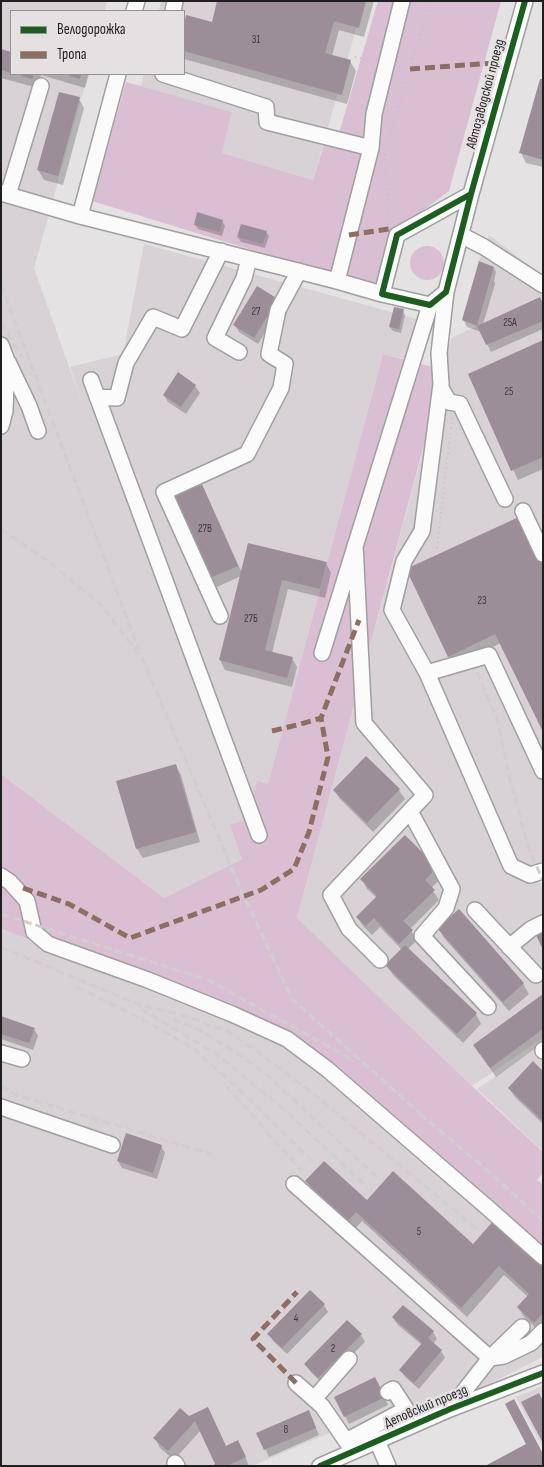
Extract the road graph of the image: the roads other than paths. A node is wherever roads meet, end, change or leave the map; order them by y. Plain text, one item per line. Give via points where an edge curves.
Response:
1 (402, 1) edge
2 (525, 1) edge
3 (118, 75) edge
4 (166, 75) edge
5 (41, 86) dead end
6 (371, 148) junction
7 (5, 194) edge
8 (472, 194) junction
9 (80, 216) junction
10 (461, 235) junction
11 (221, 252) junction
12 (249, 259) junction
13 (299, 272) junction
14 (337, 281) junction
15 (543, 285) edge
16 (446, 292) junction
17 (382, 294) junction
18 (430, 305) junction
19 (1, 345) edge
20 (239, 352) dead end
21 (7, 361) junction
22 (91, 380) dead end
23 (440, 388) junction
24 (97, 397) junction
25 (1, 426) edge
26 (38, 432) dead end
27 (505, 499) dead end
28 (523, 511) dead end
29 (356, 545) junction
30 (543, 554) edge
31 (220, 616) dead end
32 (322, 653) dead end
33 (427, 673) junction
34 (543, 770) edge
35 (410, 811) junction
36 (259, 835) dead end
37 (543, 871) edge
38 (1, 876) edge
39 (475, 910) dead end
40 (543, 923) edge
41 (509, 947) junction
42 (380, 960) dead end
43 (536, 975) dead end
44 (488, 1007) dead end
45 (1, 1053) edge
46 (22, 1059) dead end
47 (1, 1107) edge
48 (112, 1145) dead end
49 (294, 1184) dead end
50 (543, 1257) edge
51 (522, 1327) dead end
52 (543, 1331) edge
53 (490, 1358) junction
54 (349, 1359) dead end
55 (543, 1373) edge
56 (296, 1383) dead end
57 (388, 1392) dead end
58 (314, 1399) junction
59 (450, 1409) junction
60 (376, 1441) junction
61 (350, 1446) junction
62 (320, 1466) edge
63 (388, 1466) edge

1 - 6 street via 374,114
2 - 8 street, Автозаводской проезд
3 - 9 street
4 - 6 street via 266,107 267,122
5 - 7 street
6 - 14 street
7 - 9 street
8 - 10 street, Автозаводской проезд
8 - 17 street via 397,235
9 - 11 street
10 - 15 street
10 - 16 street, Автозаводской проезд
11 - 12 street
11 - 24 street via 182,329 153,317 126,363 118,398
12 - 13 street
12 - 20 street via 244,278 215,338
13 - 14 street
13 - 31 street via 278,310 269,354 285,364 281,388 247,454 164,492
14 - 17 street
16 - 18 street
16 - 23 street, Автозаводской проезд via 439,353
17 - 18 street
18 - 29 street
19 - 21 street
21 - 25 street via 5,411
21 - 26 street via 30,406
22 - 24 street
23 - 27 street via 449,402 460,404
23 - 33 street, Автозаводской проезд via 422,531 404,561 392,610
24 - 36 street
28 - 30 street
29 - 32 street
29 - 35 street via 364,723 425,795
33 - 34 street via 490,655
33 - 37 street, Автозаводской проезд via 511,866 530,875
35 - 42 street via 331,895 349,929
35 - 44 street via 452,889 446,908 422,936
38 - 50 street via 27,900 34,932 48,944 232,1014 286,1039 327,1069
39 - 41 street
40 - 41 street via 531,928
41 - 43 street
45 - 46 street
47 - 48 street
49 - 53 street
51 - 53 street
52 - 53 street via 531,1343 504,1356
53 - 59 street
54 - 58 street
55 - 59 street, Деповский проезд
56 - 58 street
57 - 61 street via 393,1389 406,1409
58 - 61 street
59 - 60 street, Деповский проезд
60 - 61 street, Деповский проезд
60 - 63 street
61 - 62 street, Деповский проезд

